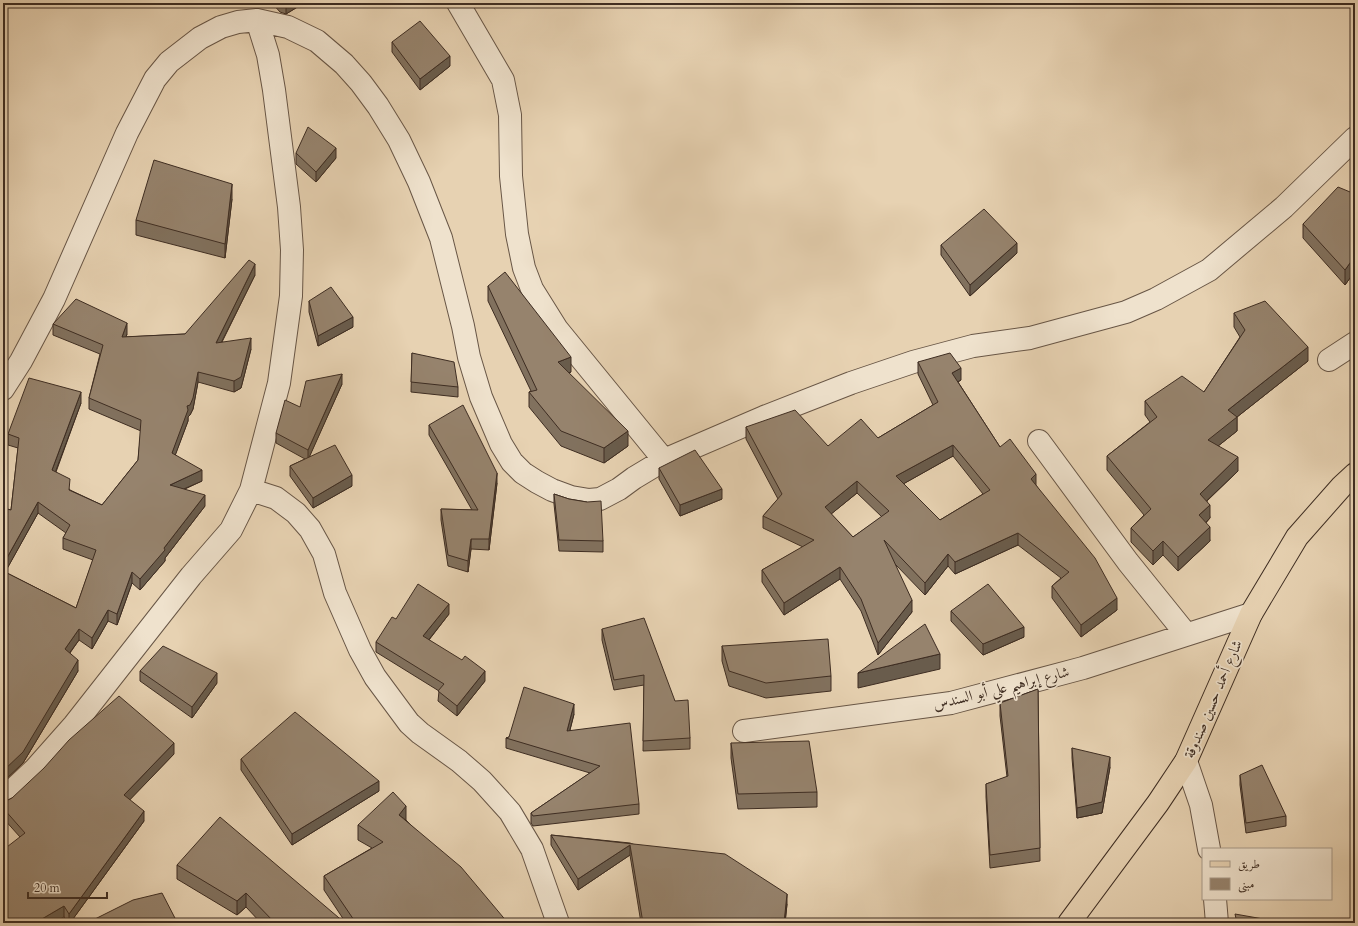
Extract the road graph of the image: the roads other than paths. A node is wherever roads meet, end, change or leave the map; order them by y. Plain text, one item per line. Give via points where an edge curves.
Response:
1 (458, 3) edge
2 (257, 20) junction
3 (1355, 138) edge
4 (1355, 343) edge
5 (1328, 360) dead end
6 (3, 389) edge
7 (1039, 441) dead end
8 (664, 460) junction
9 (1355, 474) edge
10 (251, 490) junction
11 (1251, 614) junction
12 (1186, 634) junction
13 (744, 731) dead end
14 (1186, 762) junction
15 (3, 799) edge
16 (1209, 848) edge
17 (1214, 900) edge
18 (558, 923) edge
19 (1069, 923) edge
20 (1217, 923) edge

1 - 8 street via 503,80 510,115 511,176 517,234 524,268 532,289 557,329
2 - 6 street via 221,27 200,38 169,62 155,79 127,133 54,299
2 - 8 street via 288,27 317,41 344,64 362,84 399,140 442,238 469,357 481,397 501,444 512,462 523,473 552,490 588,500 600,499
2 - 10 street via 268,55 274,90 289,207 292,288 279,383
3 - 8 street via 1284,207 1210,270 1156,299 1126,312 1030,338 973,346 913,362 764,417
4 - 5 street
7 - 12 street via 1128,562
9 - 11 main road, شارع أحمد حسين صندوقة via 1297,537
10 - 15 street via 231,530 191,576 74,725 35,769
10 - 18 street via 276,498 296,513 310,529 324,554 335,593 360,650 375,676 409,723 459,761 510,812 532,849
11 - 12 street, شارع إبراهيم علي أبو السندس
11 - 14 main road, شارع أحمد حسين صندوقة
12 - 13 street, شارع إبراهيم علي أبو السندس via 1083,668 951,703
14 - 16 street via 1201,805
14 - 19 main road, شارع أحمد حسين صندوقة
17 - 20 street

